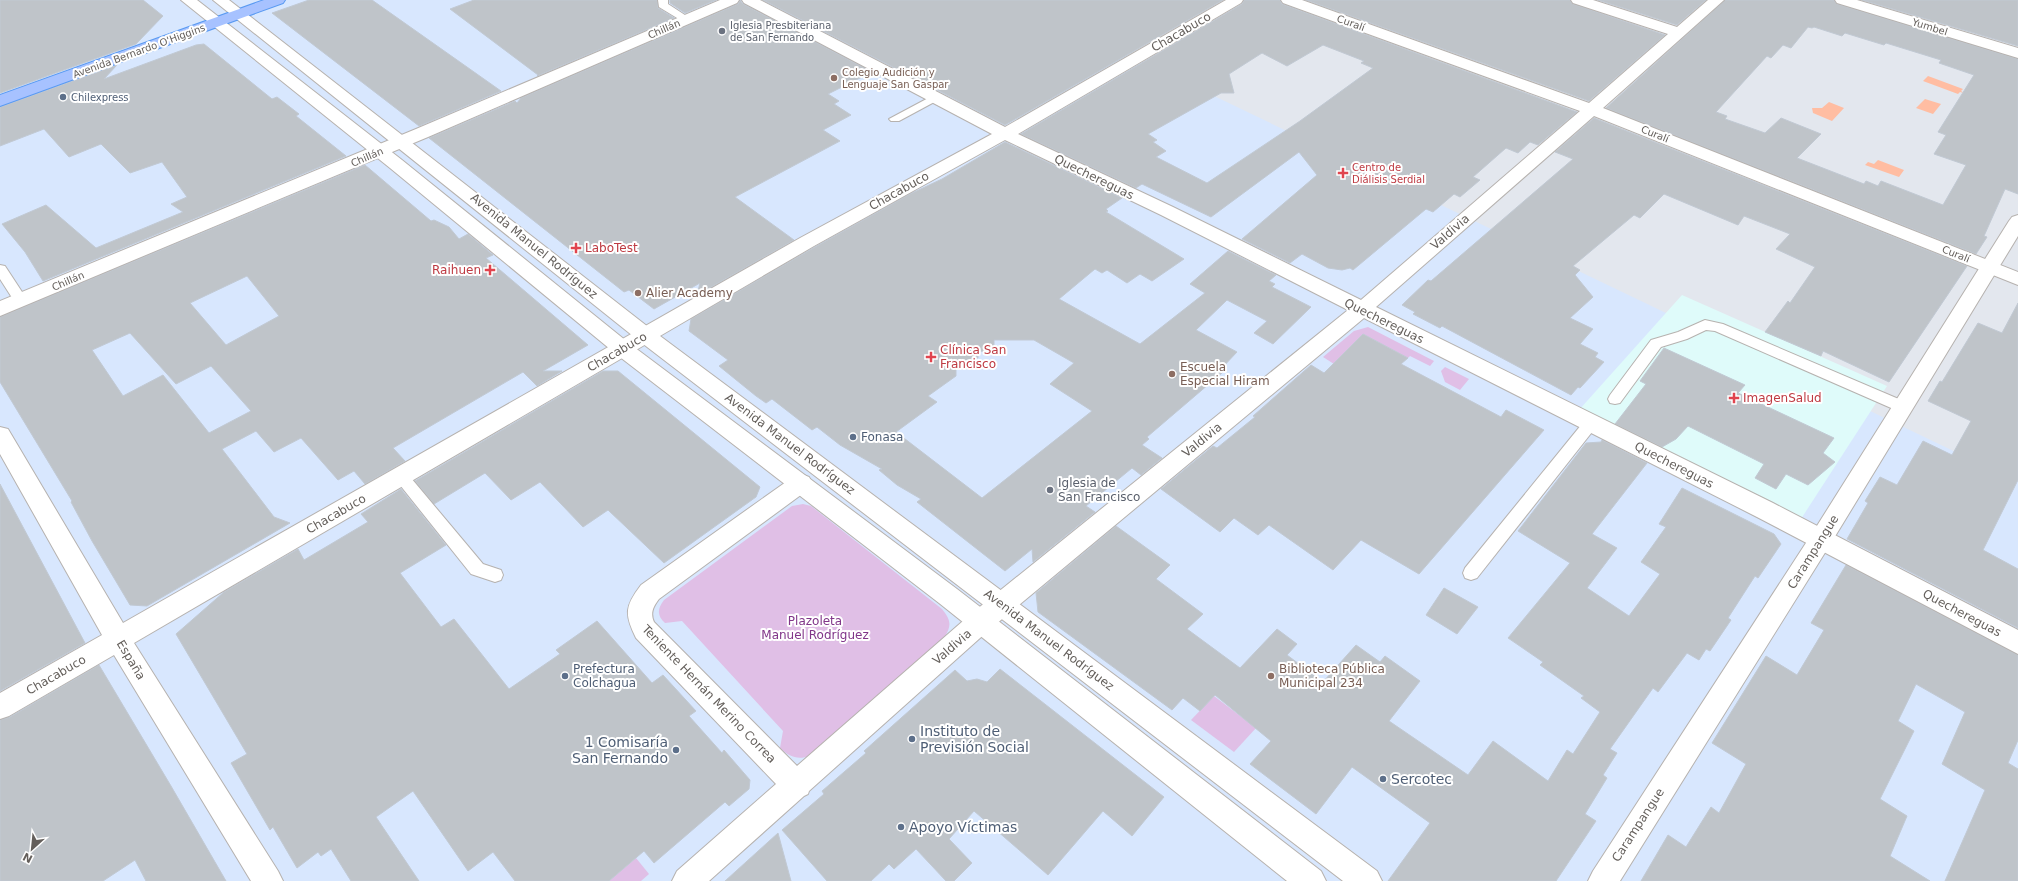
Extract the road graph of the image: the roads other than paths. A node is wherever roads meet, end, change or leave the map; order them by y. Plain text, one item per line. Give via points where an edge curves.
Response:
1 (188, 0) edge
2 (247, 0) edge
3 (278, 0) edge
4 (663, 0) edge
5 (732, 0) edge
6 (749, 0) edge
7 (1236, 0) edge
8 (1288, 0) edge
9 (1578, 0) edge
10 (1717, 0) edge
11 (1842, 0) edge
12 (229, 7) edge
13 (211, 19) junction
14 (686, 19) junction
15 (1680, 33) junction
16 (2018, 53) edge
17 (99, 65) junction
18 (0, 88) edge
19 (934, 98) junction
20 (0, 101) edge
21 (0, 106) edge
22 (1592, 110) junction
23 (895, 119) dead end
24 (1003, 134) junction
25 (402, 142) junction
26 (380, 151) junction
27 (2018, 221) edge
28 (1990, 268) junction
29 (0, 269) edge
30 (2018, 279) edge
31 (21, 301) junction
32 (0, 309) edge
33 (1361, 310) junction
34 (645, 335) junction
35 (623, 349) junction
36 (1616, 399) dead end
37 (1903, 408) junction
38 (1591, 423) junction
39 (0, 435) edge
40 (401, 476) junction
41 (801, 483) junction
42 (1822, 539) junction
43 (1471, 573) dead end
44 (495, 575) dead end
45 (1002, 604) junction
46 (980, 622) junction
47 (119, 640) junction
48 (2018, 643) edge
49 (0, 707) edge
50 (798, 785) junction
51 (268, 881) edge
52 (687, 881) edge
53 (1311, 881) edge
54 (1367, 881) edge
55 (1603, 881) edge

1 - 13 street, Avenida Manuel Rodríguez
2 - 12 main road, Avenida Bernardo O'Higgins
3 - 12 main road, Avenida Bernardo O'Higgins
4 - 14 lane via 663,5
5 - 14 street, Chillán
6 - 19 street, Quechereguas
7 - 24 street, Chacabuco
8 - 22 street, Curalí
9 - 15 street
10 - 15 street, Valdivia
11 - 16 street, Yumbel
12 - 13 main road, Avenida Bernardo O'Higgins
12 - 25 street, Avenida Manuel Rodríguez
13 - 17 main road, Avenida Bernardo O'Higgins
13 - 18 main road, Avenida Bernardo O'Higgins
13 - 26 street, Avenida Manuel Rodríguez
14 - 25 street, Chillán
15 - 22 street, Valdivia
17 - 20 main road, Avenida Bernardo O'Higgins
17 - 21 lane via 73,79
19 - 23 lane
19 - 24 street, Quechereguas
22 - 28 street, Curalí
22 - 33 street, Valdivia
24 - 33 street, Quechereguas via 1167,211
24 - 34 street, Chacabuco
25 - 26 street, Chillán
25 - 34 street, Avenida Manuel Rodríguez
26 - 31 street, Chillán
26 - 35 street, Avenida Manuel Rodríguez
27 - 28 street, Carampangue
28 - 30 street, Curalí
28 - 37 street, Carampangue
29 - 31 lane
31 - 32 street, Chillán
33 - 38 street, Quechereguas
33 - 45 street, Valdivia via 1137,502
34 - 35 street, Chacabuco
34 - 45 street, Avenida Manuel Rodríguez
35 - 40 street, Chacabuco
35 - 41 street, Avenida Manuel Rodríguez
36 - 37 lane via 1656,343 1682,336 1705,325 1718,327
37 - 42 street, Carampangue
38 - 42 street, Quechereguas
38 - 43 lane
39 - 47 street, España
40 - 44 lane via 477,569
40 - 47 street, Chacabuco
41 - 46 street, Avenida Manuel Rodríguez
41 - 50 street, Teniente Hernán Merino Correa via 650,592 639,610 639,620 645,630
42 - 48 street, Quechereguas
42 - 55 street, Carampangue
45 - 46 street, Valdivia
45 - 54 street, Avenida Manuel Rodríguez
46 - 50 street, Valdivia
46 - 53 street, Avenida Manuel Rodríguez
47 - 49 street, Chacabuco
47 - 51 street, España
50 - 52 street, Valdivia

